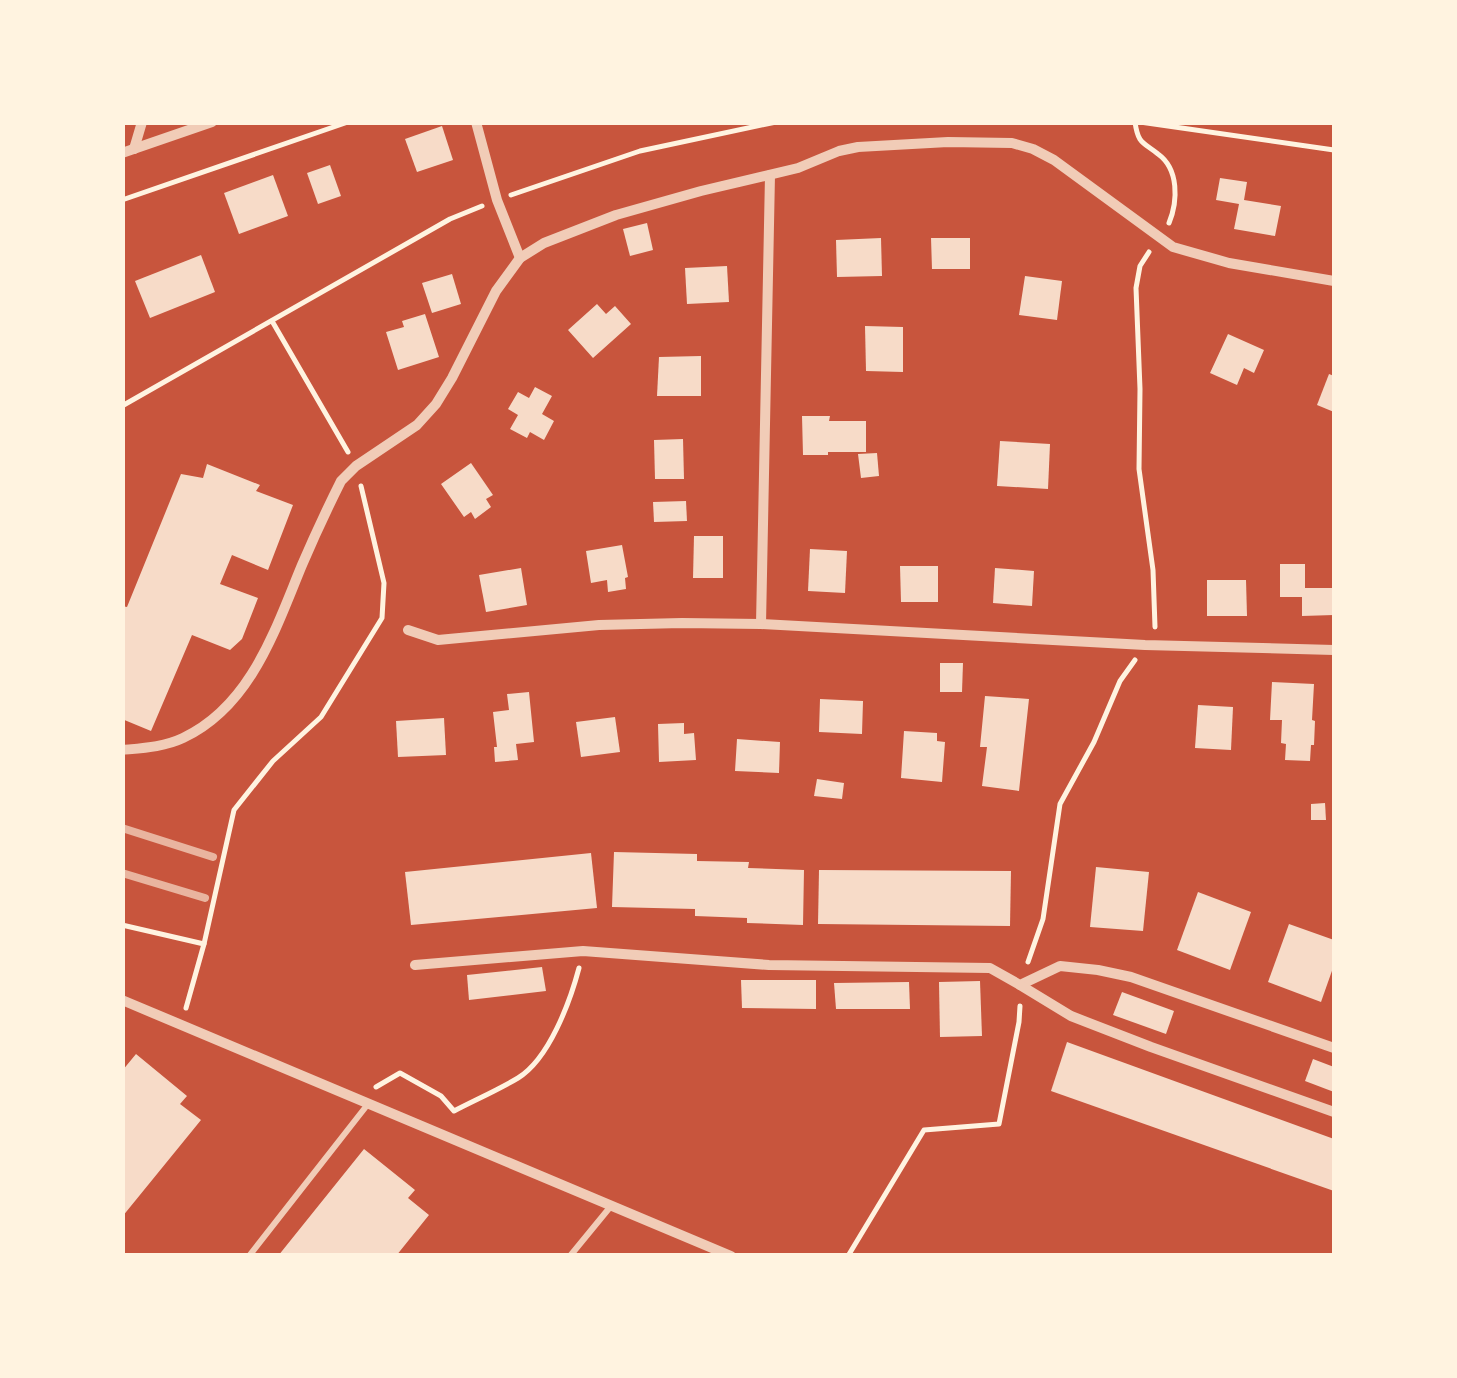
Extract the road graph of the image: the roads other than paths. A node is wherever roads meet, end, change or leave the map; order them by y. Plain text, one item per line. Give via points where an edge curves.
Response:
1 (142, 122) edge
2 (212, 122) edge
3 (476, 122) edge
4 (128, 151) edge
5 (770, 176) junction
6 (520, 258) junction
7 (1334, 281) edge
8 (761, 624) junction
9 (408, 630) dead end
10 (1334, 650) edge
11 (122, 750) edge
12 (415, 964) dead end
13 (1020, 985) junction
14 (122, 1000) edge
15 (1334, 1048) edge
16 (362, 1102) junction
17 (1334, 1112) edge
18 (612, 1206) junction
19 (250, 1256) edge
20 (570, 1256) edge
21 (731, 1256) edge

1 - 4 street
2 - 4 street
3 - 6 street
5 - 6 street via 616,216
5 - 7 street via 858,147 1012,143 1064,166 1172,247
5 - 8 street
6 - 11 street via 436,404 340,481 275,632 232,702 182,738
8 - 9 street via 640,623 438,640
8 - 10 street
12 - 13 street via 583,951 769,966 990,968
13 - 15 street via 1060,966 1114,974
13 - 17 street via 1071,1016
14 - 16 street
16 - 18 street
16 - 19 lane
18 - 20 lane
18 - 21 street

